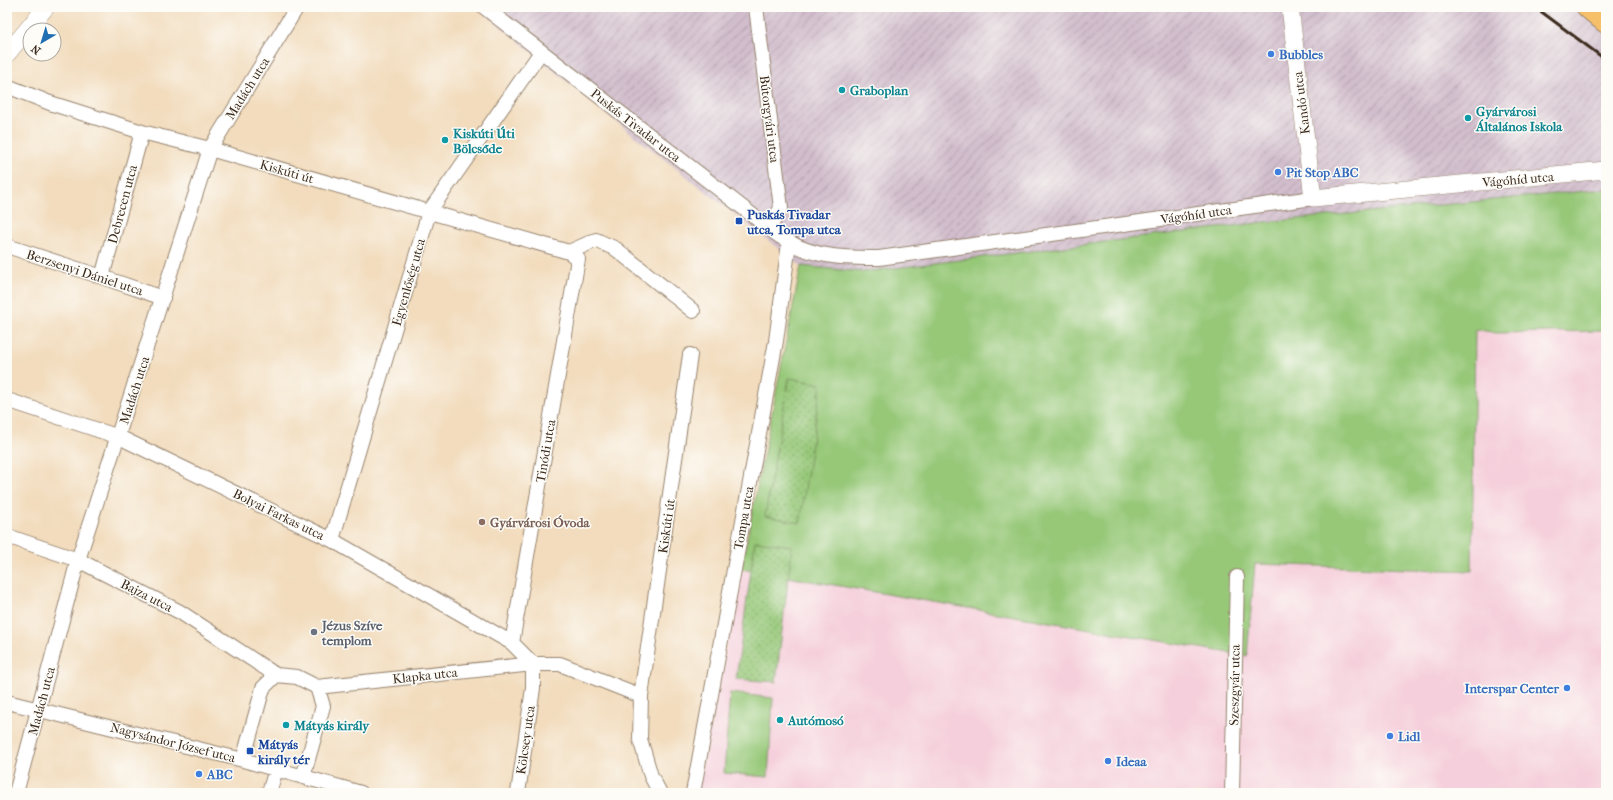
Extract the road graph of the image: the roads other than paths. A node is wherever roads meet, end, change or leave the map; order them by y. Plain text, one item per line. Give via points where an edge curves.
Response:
1 (46, 7) edge
2 (297, 7) edge
3 (484, 7) edge
4 (756, 7) edge
5 (1290, 7) edge
6 (1588, 7) edge
7 (1606, 22) edge
8 (541, 52) junction
9 (7, 54) edge
10 (7, 86) edge
11 (142, 132) junction
12 (210, 148) junction
13 (1606, 170) edge
14 (1313, 198) junction
15 (429, 212) junction
16 (769, 228) junction
17 (789, 243) junction
18 (7, 246) edge
19 (573, 255) junction
20 (102, 277) junction
21 (163, 298) junction
22 (693, 311) dead end
23 (690, 355) dead end
24 (7, 400) edge
25 (119, 437) junction
26 (7, 536) edge
27 (332, 540) junction
28 (78, 560) junction
29 (1237, 577) dead end
30 (512, 642) junction
31 (533, 664) junction
32 (276, 675) junction
33 (317, 687) junction
34 (641, 696) junction
35 (7, 702) edge
36 (39, 710) junction
37 (243, 760) junction
38 (276, 769) junction
39 (303, 777) junction
40 (16, 793) edge
41 (269, 793) edge
42 (361, 793) edge
43 (518, 793) edge
44 (660, 793) edge
45 (693, 793) edge
46 (1232, 793) edge

1 - 9 street
2 - 12 street, Madách utca
3 - 8 street, Puskás Tivadar utca
4 - 16 street, Bútorgyári utca via 782,208
5 - 14 street, Kandó utca
6 - 7 main road
8 - 15 street, Egyenlőség utca
8 - 16 street, Puskás Tivadar utca
10 - 11 street, Kiskúti út
11 - 12 street, Kiskúti út
11 - 20 street, Debrecen utca
12 - 15 street, Kiskúti út
12 - 21 street, Madách utca
13 - 14 street, Vágóhíd utca
14 - 17 street, Vágóhíd utca via 879,258 840,258
15 - 19 street, Kiskúti út
15 - 27 street, Egyenlőség utca
16 - 17 street, Puskás Tivadar utca
17 - 45 street, Tompa utca via 776,341
18 - 20 street, Berzsenyi Dániel utca
19 - 22 street via 596,240 616,250
19 - 30 street, Tinódi utca
20 - 21 street, Berzsenyi Dániel utca
21 - 25 street, Madách utca
23 - 34 street, Kiskúti út
24 - 25 street, Bolyai Farkas utca
25 - 27 street, Bolyai Farkas utca
25 - 28 street, Madách utca
26 - 28 street, Bajza utca
27 - 30 street, Bolyai Farkas utca
28 - 32 street, Bajza utca via 180,612
28 - 36 street, Madách utca
29 - 46 street, Szeszgyár utca
30 - 31 street, Bolyai Farkas utca
31 - 33 street, Klapka utca
31 - 34 street via 560,664
31 - 43 street, Kölcsey utca via 533,688
32 - 33 street via 298,677
32 - 37 street via 263,688
33 - 39 street via 323,706
34 - 44 street via 640,739 651,776
35 - 36 street, Nagysándor József utca
36 - 37 street, Nagysándor József utca
36 - 40 street, Madách utca
37 - 38 street, Nagysándor József utca
38 - 39 street, Nagysándor József utca
38 - 41 street
39 - 42 street, Nagysándor József utca

